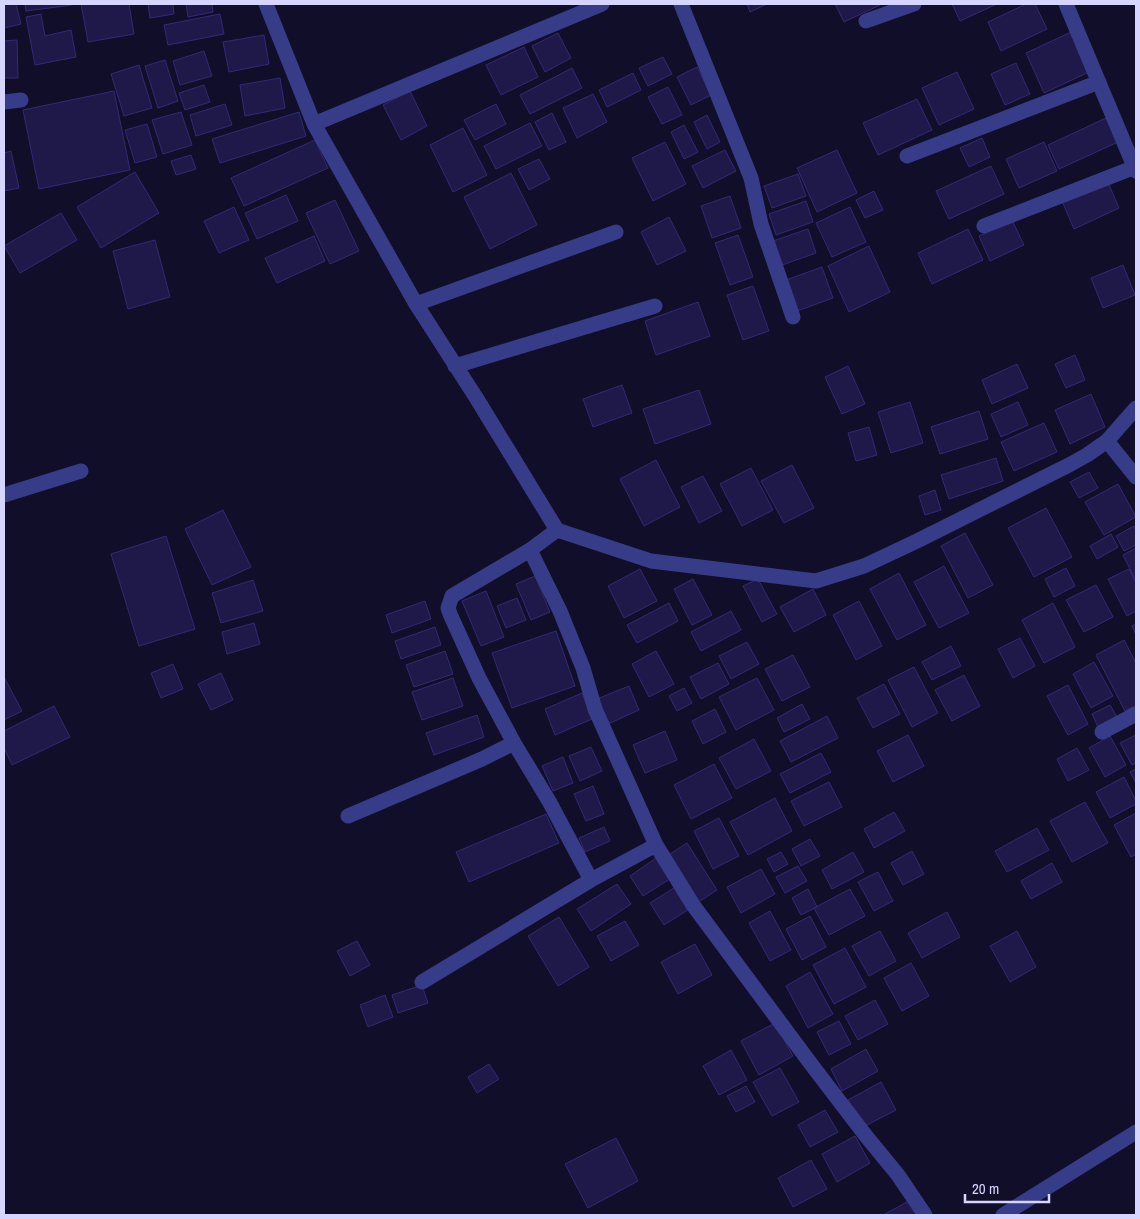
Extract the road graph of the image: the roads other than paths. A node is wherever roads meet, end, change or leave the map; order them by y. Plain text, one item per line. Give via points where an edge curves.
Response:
1 (266, 4) edge
2 (602, 4) edge
3 (681, 4) edge
4 (914, 4) edge
5 (1066, 4) edge
6 (866, 22) dead end
7 (1099, 82) junction
8 (21, 100) dead end
9 (4, 102) edge
10 (314, 124) junction
11 (907, 156) dead end
12 (1136, 169) edge
13 (984, 226) dead end
14 (616, 232) dead end
15 (416, 304) junction
16 (655, 306) dead end
17 (793, 317) dead end
18 (455, 366) junction
19 (1136, 408) edge
20 (1106, 440) junction
21 (81, 471) dead end
22 (1136, 477) edge
23 (4, 495) edge
24 (557, 530) junction
25 (530, 550) junction
26 (1136, 714) edge
27 (1102, 732) dead end
28 (514, 743) junction
29 (348, 816) dead end
30 (656, 845) junction
31 (591, 880) junction
32 (422, 982) dead end
33 (1136, 1132) edge
34 (925, 1215) edge
35 (1003, 1215) edge

1 - 10 street
2 - 10 street
3 - 17 street via 751,178 761,224
4 - 6 street
5 - 7 street
7 - 11 street
7 - 12 street
8 - 9 street
10 - 15 street
12 - 13 street
14 - 15 street
15 - 18 street
16 - 18 street
18 - 24 street
19 - 20 street
20 - 22 street
20 - 24 street via 1069,465 917,541 864,566 816,581 651,560
21 - 23 street
24 - 25 street
25 - 28 street via 452,596 448,608 479,678
25 - 30 street via 560,611 595,709
26 - 27 street
28 - 29 street
28 - 31 street
30 - 31 street
30 - 34 street via 693,905
31 - 32 street
33 - 35 street

